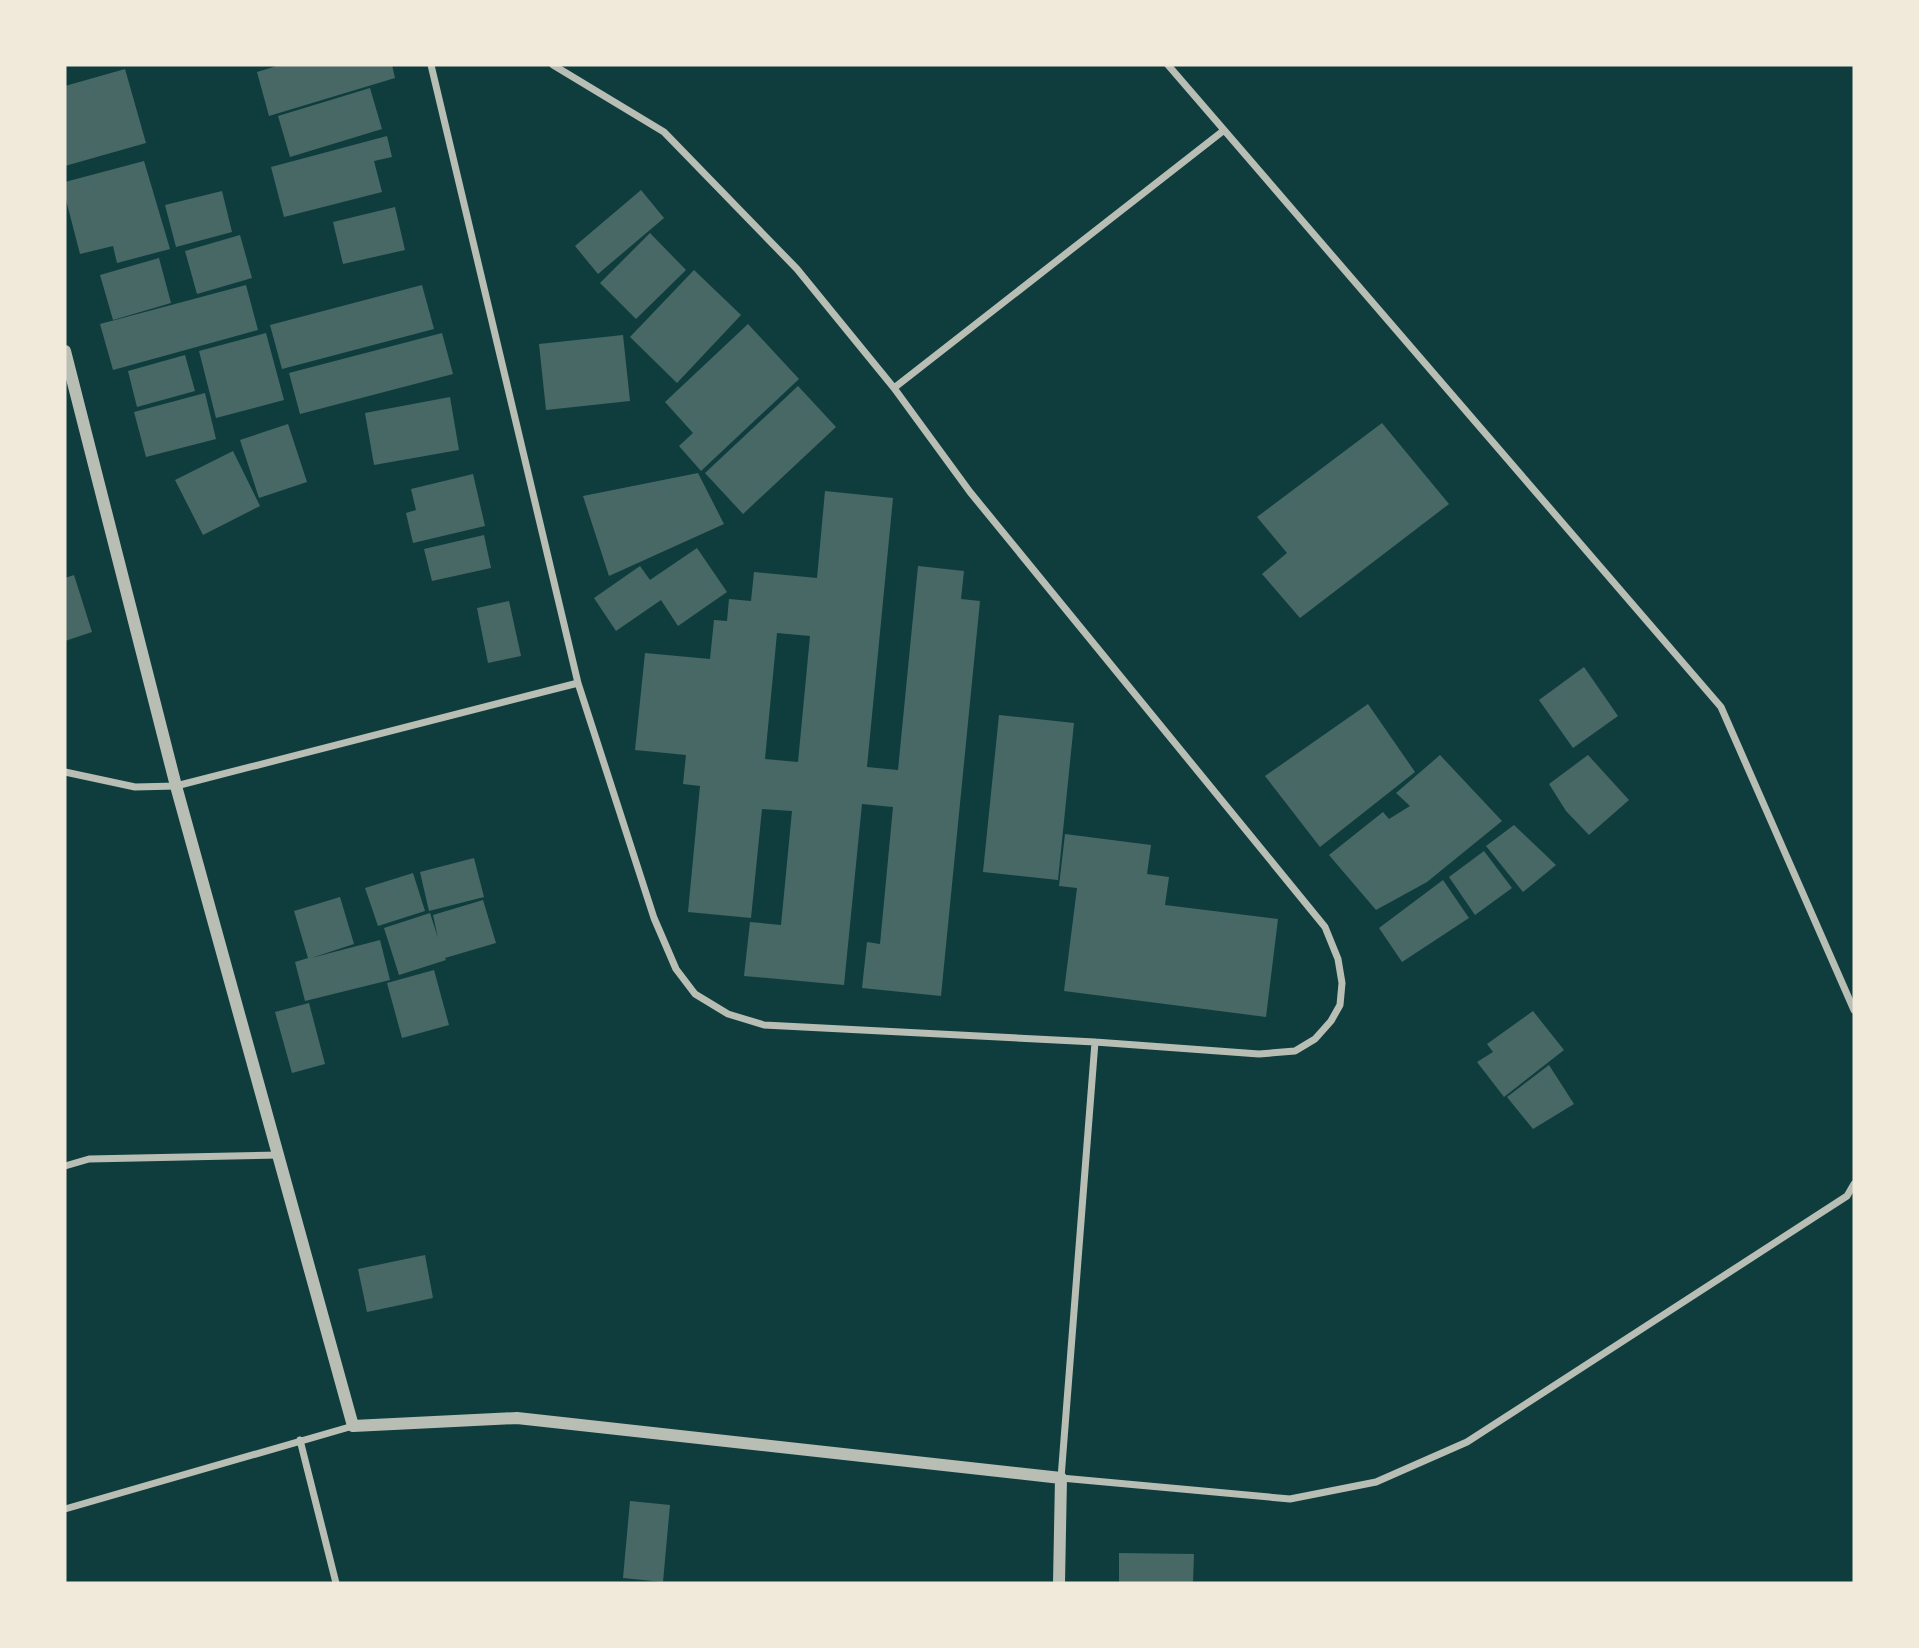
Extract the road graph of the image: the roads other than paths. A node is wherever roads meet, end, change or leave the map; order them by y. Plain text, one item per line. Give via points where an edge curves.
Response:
1 (431, 65) edge
2 (553, 65) edge
3 (1168, 65) edge
4 (1223, 131) junction
5 (65, 351) edge
6 (894, 388) junction
7 (578, 682) junction
8 (65, 772) edge
9 (176, 786) junction
10 (1854, 1010) edge
11 (1095, 1042) junction
12 (279, 1155) junction
13 (65, 1166) edge
14 (1854, 1184) edge
15 (354, 1426) junction
16 (300, 1440) junction
17 (1061, 1478) junction
18 (65, 1509) edge
19 (336, 1583) edge
20 (1059, 1583) edge

1 - 7 street
2 - 6 street via 664,132 797,269
3 - 4 street
4 - 6 street
4 - 10 street via 1721,707
5 - 9 street
6 - 11 street via 970,492 1325,927 1338,959 1340,1005 1315,1039 1295,1051 1259,1054
7 - 9 street
7 - 11 street via 654,918 676,970 695,994 727,1014 764,1025
8 - 9 street via 135,787
9 - 12 street
11 - 17 street
12 - 13 street via 89,1159
12 - 15 street
14 - 17 street via 1847,1196 1467,1442 1376,1482 1290,1499
15 - 16 street
15 - 17 street via 517,1418
16 - 18 street
16 - 19 street
17 - 20 street

